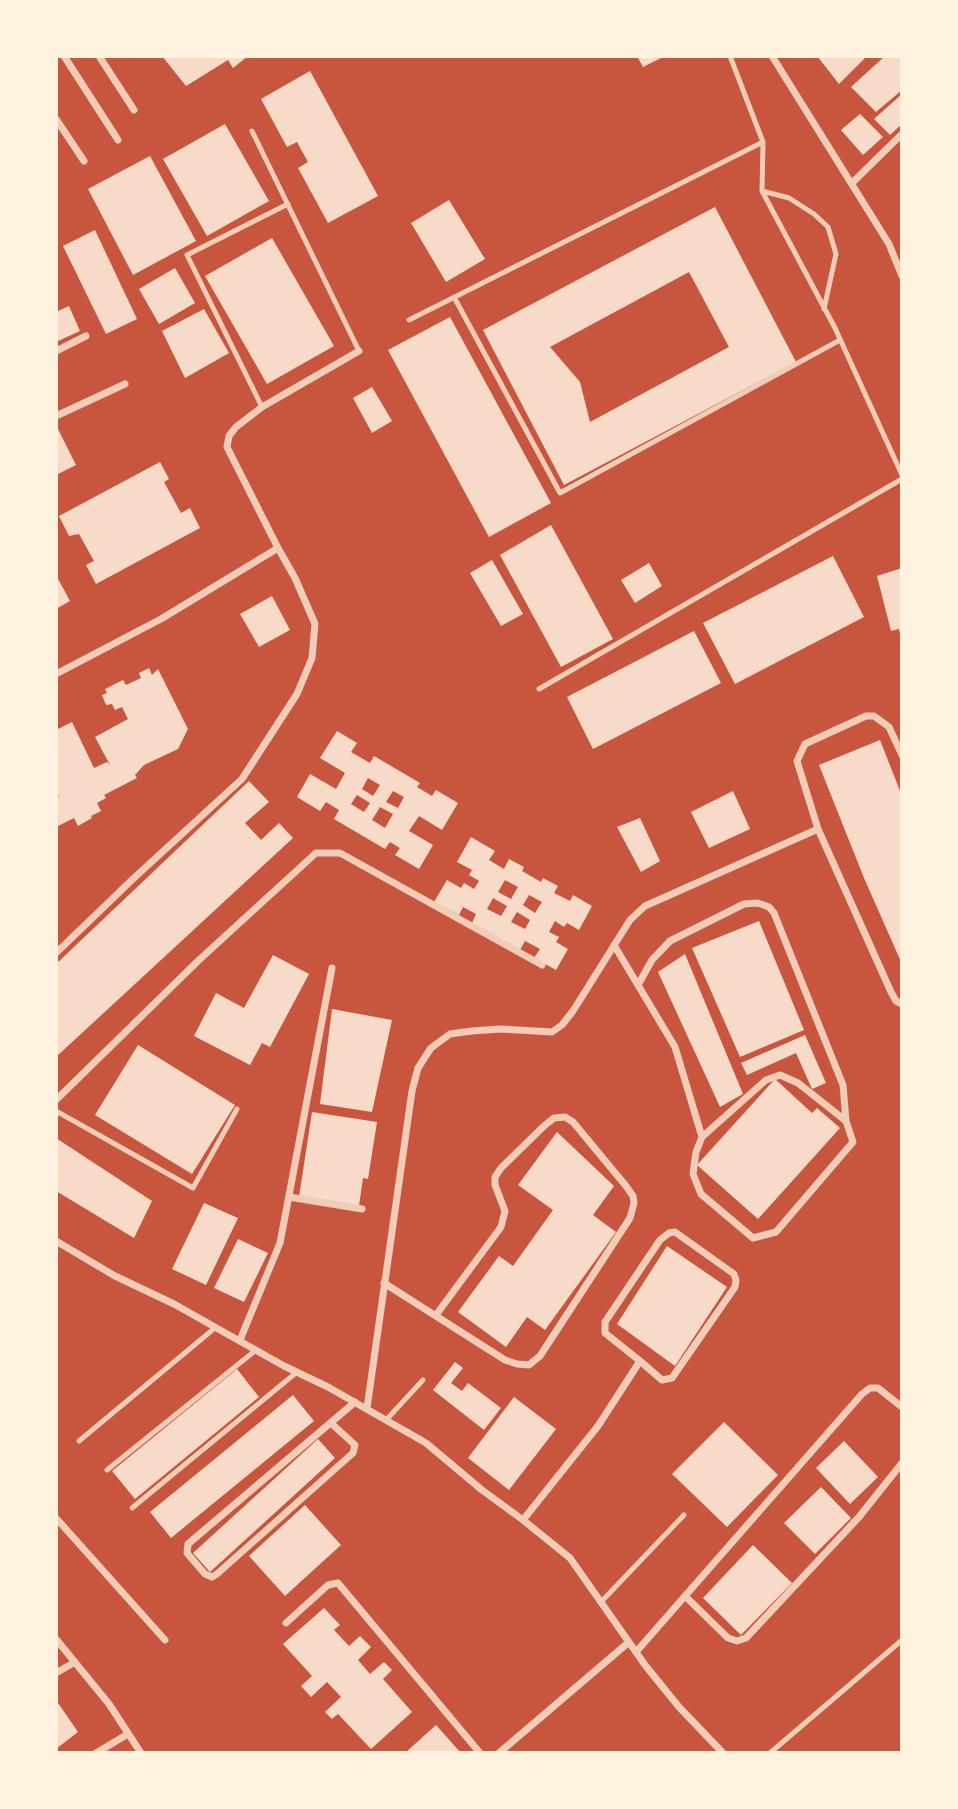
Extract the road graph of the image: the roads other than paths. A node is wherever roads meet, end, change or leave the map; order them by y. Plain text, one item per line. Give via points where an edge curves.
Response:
1 (64, 56) edge
2 (99, 56) edge
3 (730, 56) edge
4 (772, 56) edge
5 (134, 110) dead end
6 (56, 119) edge
7 (252, 131) dead end
8 (902, 134) edge
9 (118, 139) dead end
10 (763, 142) junction
11 (83, 161) dead end
12 (852, 183) junction
13 (762, 191) junction
14 (288, 204) junction
15 (902, 276) edge
16 (454, 297) junction
17 (824, 309) junction
18 (409, 320) dead end
19 (86, 336) dead end
20 (840, 340) junction
21 (56, 351) edge
22 (359, 351) joint
23 (125, 384) dead end
24 (262, 407) junction
25 (56, 416) edge
26 (902, 477) edge
27 (278, 548) junction
28 (56, 674) edge
29 (538, 689) dead end
30 (902, 755) edge
31 (818, 829) junction
32 (614, 945) junction
33 (56, 953) edge
34 (542, 965) dead end
35 (332, 968) dead end
36 (638, 985) junction
37 (902, 1004) edge
38 (56, 1100) edge
39 (237, 1109) dead end
40 (56, 1111) edge
41 (846, 1121) junction
42 (702, 1136) junction
43 (289, 1197) junction
44 (362, 1209) dead end
45 (56, 1241) edge
46 (384, 1283) junction
47 (436, 1315) junction
48 (215, 1326) junction
49 (240, 1340) junction
50 (256, 1350) junction
51 (640, 1361) junction
52 (297, 1372) junction
53 (423, 1380) dead end
54 (355, 1402) junction
55 (902, 1407) edge
56 (367, 1408) junction
57 (387, 1419) junction
58 (331, 1423) junction
59 (79, 1441) dead end
60 (902, 1463) edge
61 (107, 1470) dead end
62 (132, 1508) dead end
63 (684, 1515) dead end
64 (56, 1518) edge
65 (523, 1520) junction
66 (685, 1596) junction
67 (601, 1602) junction
68 (286, 1623) dead end
69 (56, 1639) edge
70 (165, 1640) dead end
71 (902, 1640) edge
72 (629, 1642) junction
73 (636, 1652) junction
74 (75, 1662) junction
75 (56, 1673) edge
76 (128, 1734) junction
77 (96, 1753) edge
78 (141, 1753) edge
79 (480, 1753) edge
80 (499, 1753) edge
81 (723, 1753) edge
82 (770, 1753) edge

1 - 9 street
2 - 5 street
3 - 10 lane
4 - 12 street
6 - 11 street
7 - 14 lane
8 - 12 street
10 - 13 lane
10 - 16 lane
12 - 15 street via 889,244
13 - 17 lane
13 - 17 lane via 789,198 828,227 836,254
14 - 22 lane
14 - 24 lane via 187,255
16 - 18 lane
16 - 20 lane via 560,492
17 - 20 lane
19 - 21 street
20 - 26 lane
22 - 24 street
23 - 25 street
24 - 27 street via 236,427 227,447
26 - 29 lane
27 - 28 street via 161,619
27 - 33 street via 315,624 312,658 297,694 242,779
30 - 31 street via 889,727 874,716 805,744 797,761
31 - 32 street via 645,906
31 - 37 street via 891,992
32 - 36 street
32 - 46 street via 573,1011 552,1032 472,1031 450,1034 430,1048 412,1091
34 - 38 street via 340,853 316,853
35 - 43 street
36 - 41 street via 670,941 744,904 769,907 844,1085
36 - 42 street via 674,1048
39 - 40 lane via 193,1188
41 - 42 street via 798,1083 780,1075 766,1080
41 - 42 street via 853,1142 776,1232 753,1238 701,1194 693,1174
43 - 44 street
43 - 49 street via 280,1243
45 - 48 street
46 - 47 street
46 - 56 street
47 - 47 street via 517,1364 529,1364 554,1338 630,1218 634,1203 626,1186 565,1116 544,1126 495,1177 505,1211 501,1227
48 - 49 street
48 - 59 lane
49 - 50 street
50 - 52 street
50 - 61 lane
51 - 51 street via 662,1380 672,1378 735,1287 733,1274 675,1232 660,1240 605,1322 605,1333
51 - 65 street via 598,1426
52 - 54 street
52 - 62 lane
53 - 57 lane
54 - 56 street
54 - 58 street
55 - 66 street via 878,1388 862,1394
56 - 57 street
57 - 65 street via 426,1443
58 - 58 street via 355,1445 353,1453 217,1574 205,1574 187,1552 188,1544
60 - 66 street via 859,1517 746,1638 728,1638
63 - 67 lane
64 - 70 street
65 - 67 street via 570,1558
66 - 73 street
67 - 72 street
68 - 79 street via 328,1585 338,1583
69 - 74 street
71 - 82 lane
72 - 73 street
72 - 80 street
73 - 81 street
74 - 75 street
74 - 76 street
76 - 77 street
76 - 78 street

